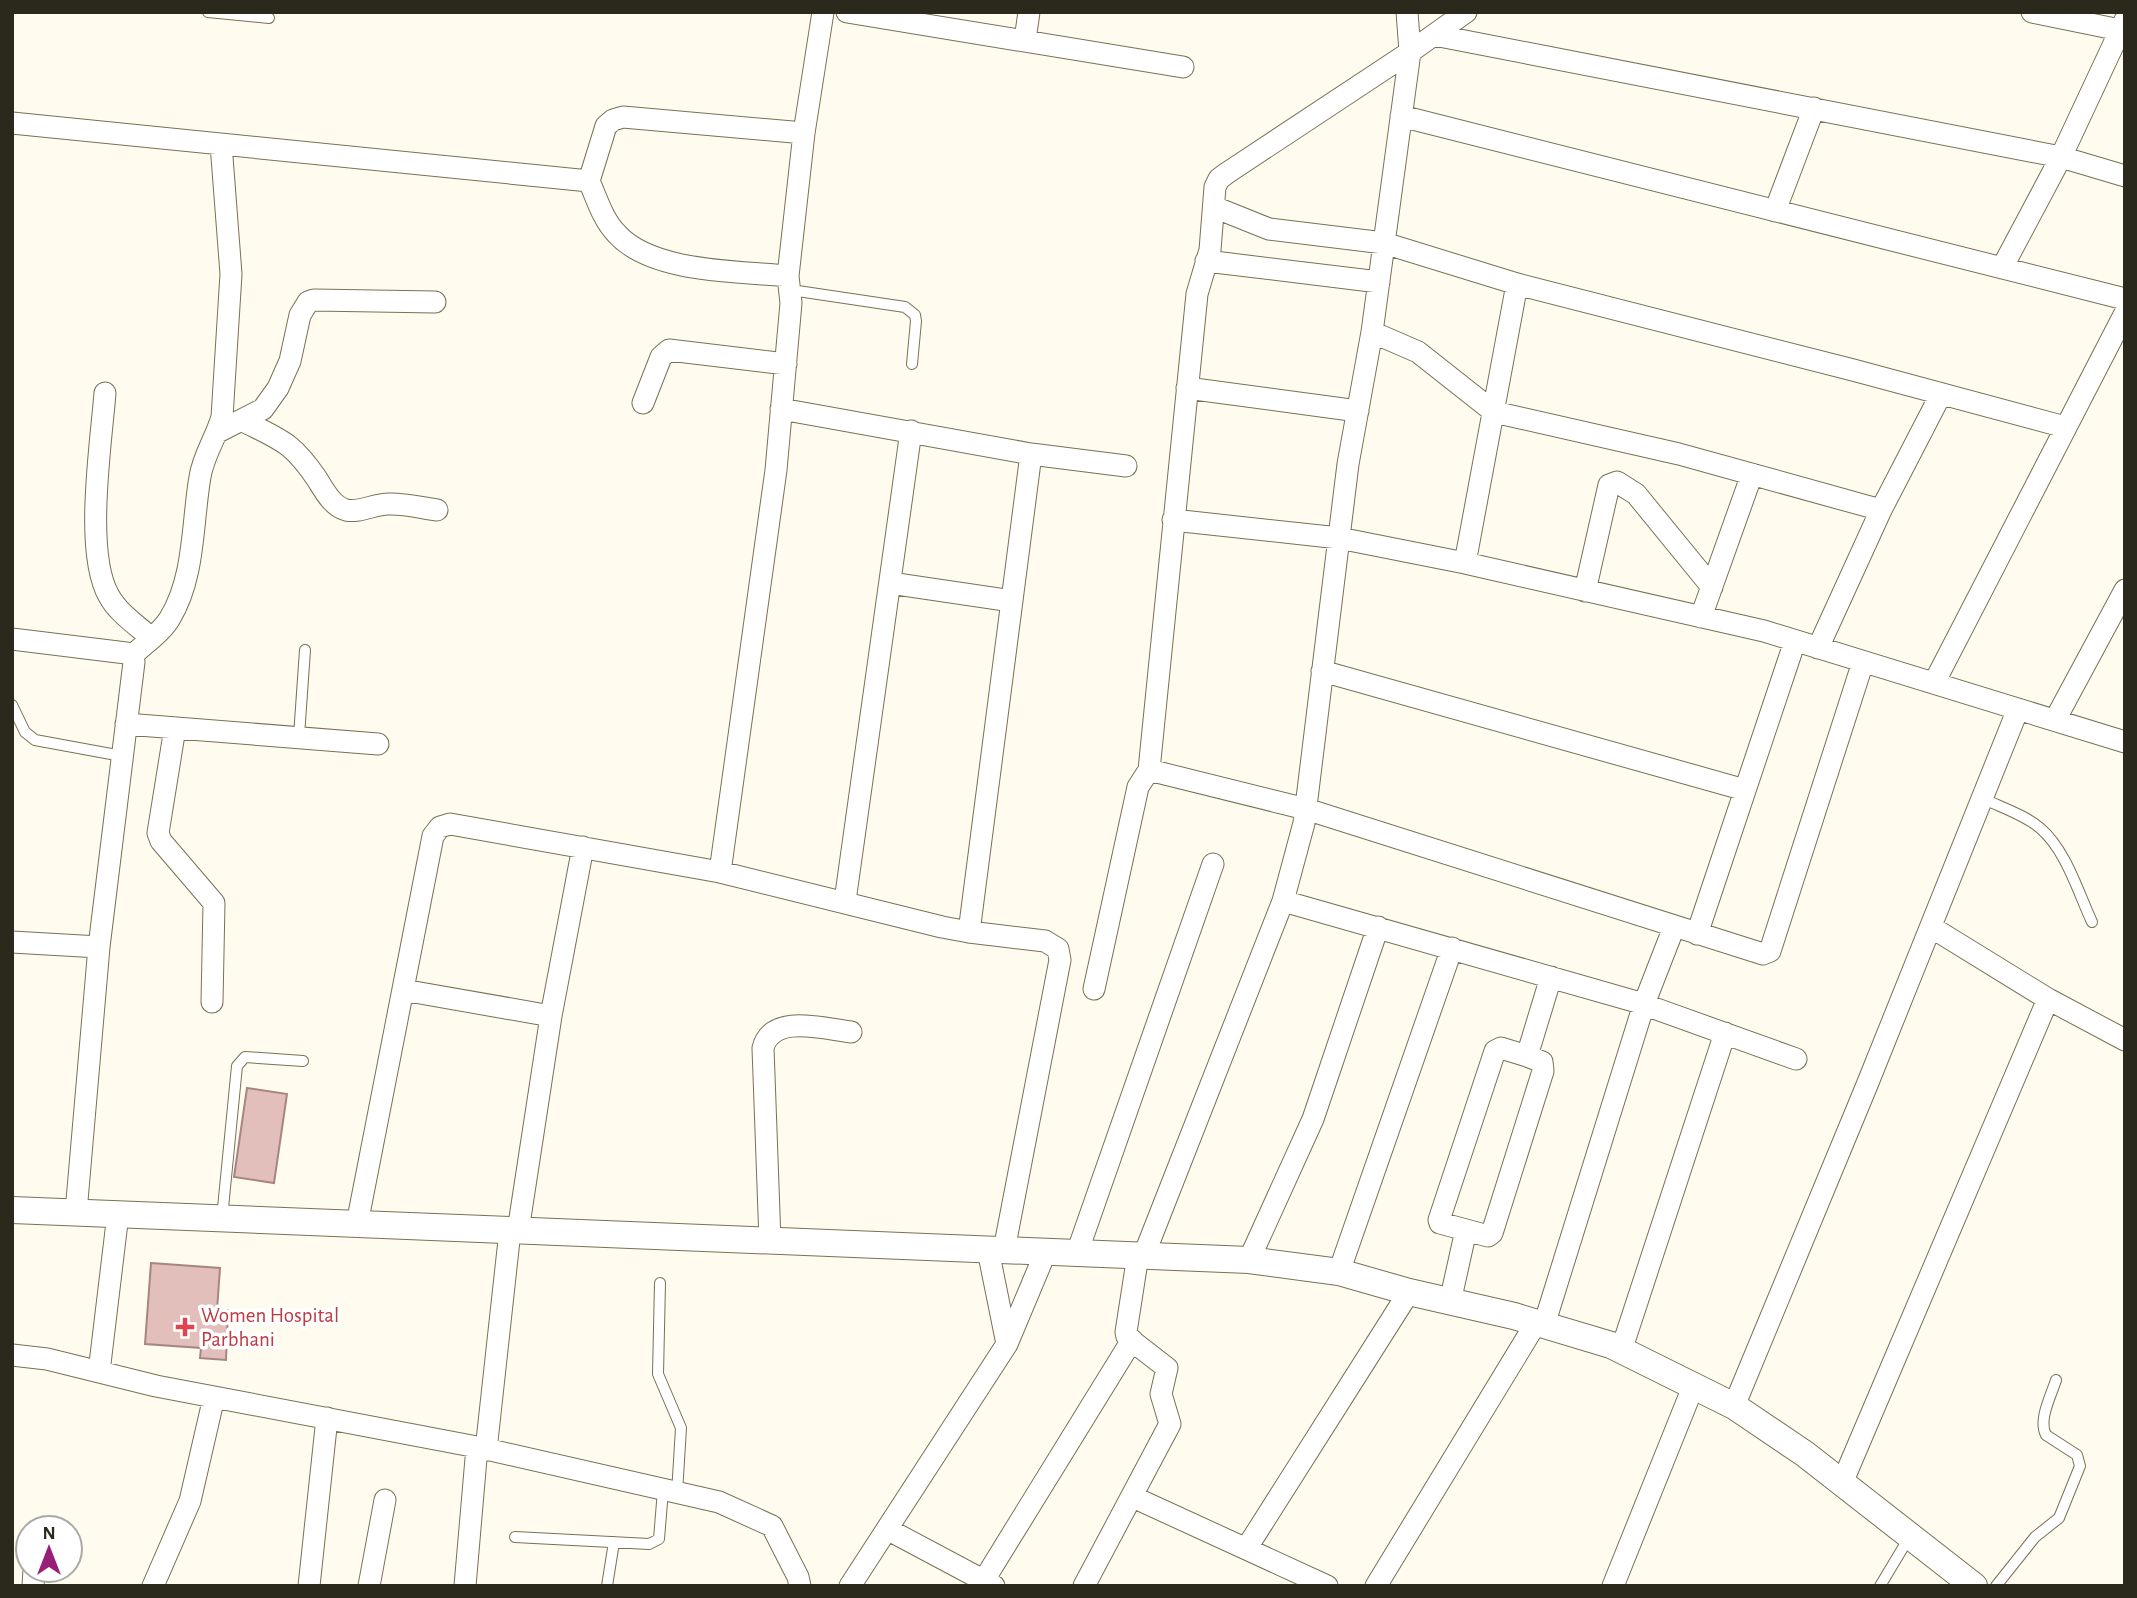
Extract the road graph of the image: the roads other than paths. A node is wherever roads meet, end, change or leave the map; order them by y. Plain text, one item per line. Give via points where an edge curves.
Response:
1 (208, 12) edge
2 (823, 12) edge
3 (848, 12) edge
4 (1029, 12) edge
5 (1407, 12) edge
6 (1466, 12) edge
7 (2032, 12) edge
8 (269, 18) dead end
9 (2122, 25) edge
10 (1434, 35) junction
11 (1025, 40) junction
12 (1410, 52) junction
13 (1183, 67) dead end
14 (1814, 108) junction
15 (1401, 116) junction
16 (12, 123) edge
17 (804, 133) junction
18 (221, 144) junction
19 (2061, 157) junction
20 (2125, 176) edge
21 (589, 181) junction
22 (1214, 207) junction
23 (1775, 211) junction
24 (1384, 243) junction
25 (1206, 261) junction
26 (2002, 268) junction
27 (1379, 282) junction
28 (790, 283) junction
29 (1517, 284) junction
30 (2125, 299) edge
31 (435, 302) dead end
32 (2125, 313) edge
33 (1372, 332) junction
34 (912, 363) dead end
35 (786, 364) junction
36 (1187, 387) junction
37 (105, 393) dead end
38 (1941, 394) junction
39 (643, 403) dead end
40 (781, 409) junction
41 (1358, 411) junction
42 (1494, 412) junction
43 (243, 421) junction
44 (2065, 427) junction
45 (911, 431) junction
46 (218, 432) junction
47 (1031, 454) junction
48 (1126, 466) dead end
49 (1752, 474) junction
50 (436, 510) dead end
51 (1881, 510) junction
52 (1173, 520) junction
53 (1339, 538) junction
54 (1465, 563) junction
55 (890, 583) junction
56 (1712, 587) junction
57 (2125, 590) edge
58 (1585, 591) junction
59 (1012, 601) junction
60 (2119, 615) edge
61 (1701, 617) junction
62 (151, 638) junction
63 (12, 639) edge
64 (1795, 641) junction
65 (1818, 648) junction
66 (305, 650) dead end
67 (132, 656) junction
68 (1863, 662) junction
69 (1322, 671) junction
70 (1934, 683) junction
71 (12, 705) edge
72 (2018, 709) junction
73 (2055, 720) junction
74 (126, 724) junction
75 (175, 728) junction
76 (299, 736) junction
77 (2125, 742) edge
78 (378, 744) dead end
79 (122, 756) junction
80 (1149, 770) junction
81 (1745, 790) junction
82 (1982, 798) junction
83 (1306, 810) junction
84 (583, 847) junction
85 (1213, 864) dead end
86 (720, 872) junction
87 (845, 901) junction
88 (1283, 901) junction
89 (2092, 922) dead end
90 (1378, 927) junction
91 (1674, 927) junction
92 (1930, 927) junction
93 (968, 933) junction
94 (1697, 934) junction
95 (12, 942) edge
96 (99, 947) junction
97 (1452, 948) junction
98 (1551, 977) junction
99 (1094, 989) dead end
100 (403, 990) junction
101 (2048, 999) junction
102 (212, 1002) dead end
103 (1644, 1004) junction
104 (551, 1016) junction
105 (850, 1032) dead end
106 (1725, 1033) junction
107 (2125, 1040) edge
108 (1527, 1055) junction
109 (1796, 1059) dead end
110 (303, 1061) dead end
111 (12, 1210) edge
112 (76, 1212) junction
113 (118, 1214) junction
114 (222, 1218) junction
115 (357, 1224) junction
116 (1466, 1230) junction
117 (514, 1231) junction
118 (770, 1241) junction
119 (996, 1250) junction
120 (1046, 1251) junction
121 (1077, 1253) junction
122 (1141, 1255) junction
123 (1249, 1260) junction
124 (1339, 1272) junction
125 (660, 1283) dead end
126 (1409, 1293) junction
127 (1450, 1302) junction
128 (1540, 1324) junction
129 (1132, 1340) junction
130 (1007, 1344) junction
131 (1621, 1351) junction
132 (12, 1355) edge
133 (99, 1372) junction
134 (2056, 1380) dead end
135 (1693, 1387) junction
136 (214, 1397) junction
137 (1734, 1406) junction
138 (327, 1418) junction
139 (482, 1448) junction
140 (1842, 1483) junction
141 (670, 1491) junction
142 (1133, 1497) junction
143 (385, 1500) dead end
144 (887, 1529) junction
145 (1910, 1536) junction
146 (514, 1537) dead end
147 (614, 1542) junction
148 (1247, 1549) junction
149 (989, 1583) edge
150 (153, 1586) edge
151 (309, 1586) edge
152 (369, 1586) edge
153 (465, 1586) edge
154 (607, 1586) edge
155 (800, 1586) edge
156 (850, 1586) edge
157 (1084, 1586) edge
158 (1326, 1586) edge
159 (1376, 1586) edge
160 (1613, 1586) edge
161 (1880, 1586) edge
162 (1974, 1586) edge
163 (1996, 1586) edge

1 - 8 lane
2 - 17 street
3 - 11 street
4 - 11 street
5 - 12 street
6 - 10 street
7 - 9 street
9 - 19 street
10 - 12 street
10 - 14 street
11 - 13 street
12 - 15 street
12 - 22 street via 1227,173 1215,187
14 - 19 street
14 - 23 street
15 - 23 street
15 - 24 street
16 - 18 street
17 - 21 street via 622,117 606,126
17 - 28 street
18 - 21 street
18 - 46 street via 231,274
19 - 20 street
19 - 26 street
21 - 28 street via 615,233 642,253 682,265
22 - 24 street via 1269,229
22 - 25 street
23 - 26 street
24 - 27 street
24 - 29 street
25 - 27 street
25 - 36 street via 1197,294
26 - 30 street
27 - 33 street
28 - 34 lane via 905,307 916,321
28 - 35 street
29 - 38 street
29 - 42 street
31 - 43 street via 308,302 278,388 263,409
32 - 44 street
33 - 41 street
33 - 42 street via 1418,352
35 - 39 street via 669,350 661,357
35 - 40 street
36 - 41 street
36 - 52 street
37 - 62 street via 95,533 98,564 116,607
38 - 44 street
38 - 51 street
40 - 45 street
40 - 86 street
41 - 53 street
42 - 49 street
42 - 54 street
43 - 46 street
43 - 50 street via 297,451 339,507 356,510 394,504
44 - 70 street
45 - 47 street
45 - 55 street
46 - 62 street via 200,474 186,581 169,621
47 - 48 street
47 - 59 street
49 - 51 street
49 - 56 street
51 - 65 street
52 - 53 street
52 - 80 street
53 - 54 street
53 - 69 street
54 - 58 street
55 - 59 street
55 - 87 street
56 - 58 street via 1636,494 1617,482 1609,485
56 - 61 street
57 - 60 street
58 - 61 street
59 - 93 street
60 - 73 street
61 - 64 street
62 - 67 street
63 - 67 street
64 - 65 street
64 - 81 street
65 - 68 street
66 - 76 lane
67 - 74 street
68 - 70 street
68 - 94 street via 1770,951 1763,954
69 - 81 street
69 - 83 street
70 - 72 street
71 - 79 lane via 25,732 35,740
72 - 73 street
72 - 82 street
73 - 77 street
74 - 75 street
74 - 79 street
75 - 76 street
75 - 102 street via 158,833 214,903
76 - 78 street
79 - 96 street
80 - 83 street
80 - 99 street via 1138,787
81 - 94 street
82 - 89 lane via 2038,826 2051,839
82 - 92 street
83 - 88 street
83 - 91 street
84 - 86 street
84 - 100 street via 462,825 440,827 433,836
84 - 104 street
85 - 121 street
86 - 87 street
87 - 93 street
88 - 90 street
88 - 122 street
90 - 97 street
90 - 123 street via 1313,1119
91 - 94 street
91 - 103 street
92 - 101 street
92 - 137 street
93 - 119 street via 1045,941 1058,949 1060,956
95 - 96 street
96 - 112 street
97 - 98 street
97 - 124 street
98 - 103 street
98 - 108 street
100 - 104 street
100 - 115 street
101 - 107 street
101 - 140 street
103 - 106 street
103 - 128 street
104 - 117 street
105 - 118 street via 780,1027 766,1039
106 - 109 street
106 - 131 street
108 - 116 street via 1542,1062 1544,1068 1492,1233
108 - 116 street via 1502,1048 1495,1051 1439,1220
110 - 114 lane via 246,1057 237,1066
111 - 112 street
112 - 113 street
113 - 114 street
113 - 133 street
114 - 115 street
115 - 117 street
116 - 127 street
117 - 118 street
117 - 139 street
118 - 119 street
119 - 120 street
119 - 130 street
120 - 121 street
120 - 130 street
121 - 122 street
122 - 123 street
122 - 129 street via 1126,1332
123 - 124 street
124 - 126 street
125 - 141 lane via 658,1374 681,1428
126 - 127 street
126 - 148 street
127 - 128 street
128 - 131 street
128 - 159 street
129 - 142 street via 1167,1368 1161,1394 1170,1421
129 - 149 street
130 - 144 street
131 - 135 street
132 - 133 street
133 - 136 street
134 - 163 lane via 2043,1430 2077,1455 2080,1466 2059,1518 2035,1537
135 - 137 street
135 - 160 street
136 - 138 street
136 - 150 street via 190,1501
137 - 140 street
138 - 139 street
138 - 151 street
139 - 141 street
139 - 153 street
140 - 145 street
141 - 147 lane via 659,1538 649,1544
141 - 155 street via 719,1502 772,1526
142 - 148 street
142 - 157 street
143 - 152 street
144 - 149 street
144 - 156 street
145 - 161 lane
145 - 162 street
146 - 147 lane
147 - 154 lane
148 - 158 street

